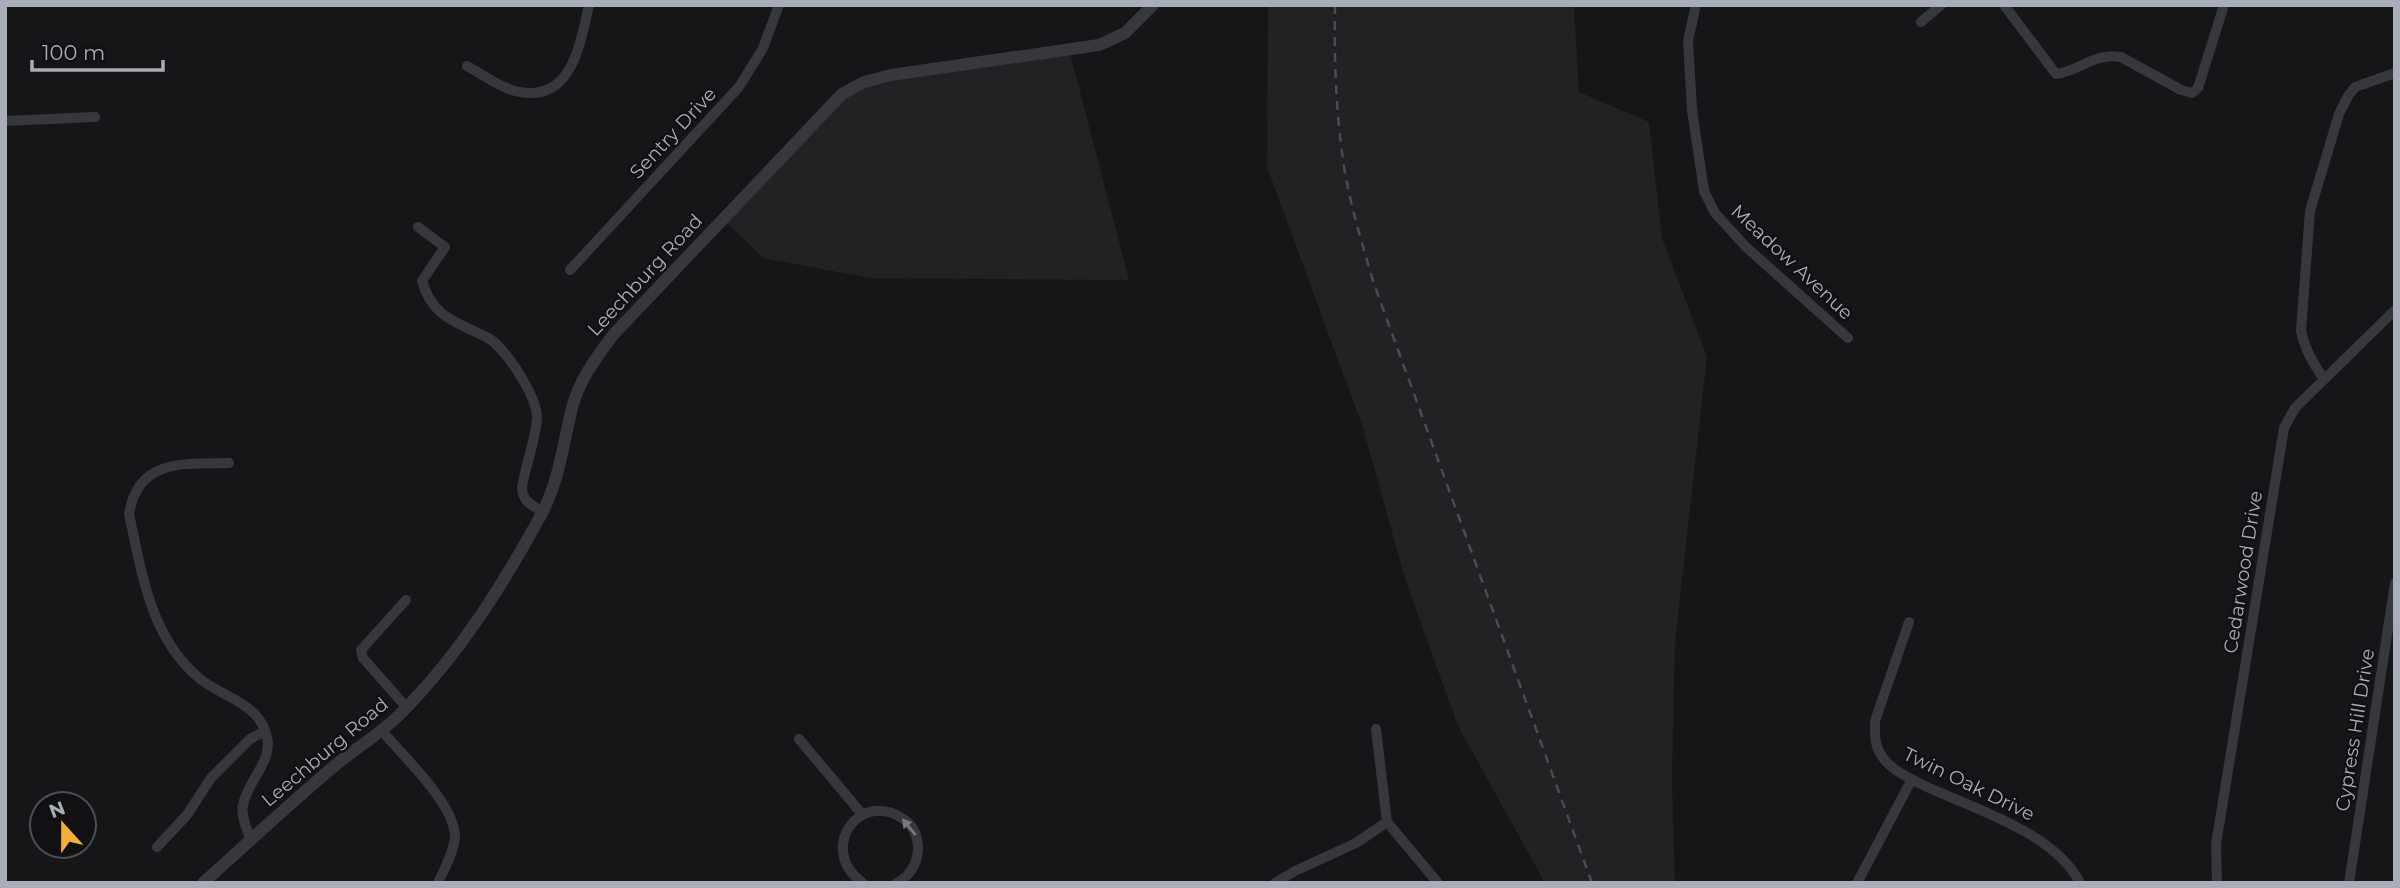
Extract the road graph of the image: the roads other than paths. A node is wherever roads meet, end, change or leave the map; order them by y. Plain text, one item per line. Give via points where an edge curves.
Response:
1 (589, 5) edge
2 (779, 5) edge
3 (1153, 5) edge
4 (1696, 5) edge
5 (1941, 5) edge
6 (2004, 5) edge
7 (2224, 5) edge
8 (1921, 22) dead end
9 (467, 65) dead end
10 (2395, 73) edge
11 (95, 117) dead end
12 (5, 121) edge
13 (418, 227) dead end
14 (570, 270) dead end
15 (2395, 310) edge
16 (1847, 338) dead end
17 (2324, 379) junction
18 (229, 463) dead end
19 (542, 512) junction
20 (2395, 583) edge
21 (405, 600) dead end
22 (1909, 622) dead end
23 (407, 708) junction
24 (1376, 729) dead end
25 (265, 731) junction
26 (382, 731) junction
27 (799, 740) dead end
28 (1912, 779) junction
29 (862, 814) junction
30 (1387, 822) junction
31 (251, 841) junction
32 (157, 847) dead end
33 (853, 876) junction
34 (1858, 882) edge
35 (203, 883) edge
36 (438, 883) edge
37 (844, 883) edge
38 (863, 883) edge
39 (897, 883) edge
40 (1275, 883) edge
41 (1438, 883) edge
42 (2080, 883) edge
43 (2217, 883) edge
44 (2349, 883) edge

1 - 9 street via 571,71 545,90 514,91
2 - 14 street, Sentry Drive via 763,48 739,87
3 - 19 street, Leechburg Road via 1125,33 1099,45 891,75 842,94 613,335 591,364 572,407 564,452
4 - 16 street, Meadow Avenue via 1688,41 1704,191 1715,213 1746,247
5 - 8 street
6 - 7 street via 2056,74 2110,55 2192,93
10 - 17 street via 2365,82 2348,96 2310,211 2301,331 2311,360
11 - 12 street
13 - 19 street via 445,247 422,281 426,294 442,315 502,349 534,399 537,418 522,495
15 - 17 street, Cedarwood Drive
17 - 43 street, Cedarwood Drive via 2295,408 2284,428 2216,844
18 - 25 street via 154,471 138,486 129,514 149,603 162,630 183,663 201,680 251,709
19 - 23 street, Leechburg Road via 449,661
20 - 44 street, Cypress Hill Drive
21 - 23 street via 360,650
22 - 28 street, Twin Oak Drive via 1875,721 1875,738 1888,764
23 - 26 street, Leechburg Road
24 - 30 street
25 - 31 street via 269,749 242,807
25 - 32 street via 250,739 211,778 187,815
26 - 31 street, Leechburg Road
26 - 36 street via 439,798 452,822 454,843
27 - 29 street
28 - 34 street
28 - 42 street, Twin Oak Drive via 2036,837 2058,853
29 - 33 street via 847,830 842,845 843,859
39 -> 29 street via 916,863 915,831 888,811
30 - 40 street via 1356,843
30 - 41 street
31 - 35 street, Leechburg Road
33 - 37 street
33 - 38 street

